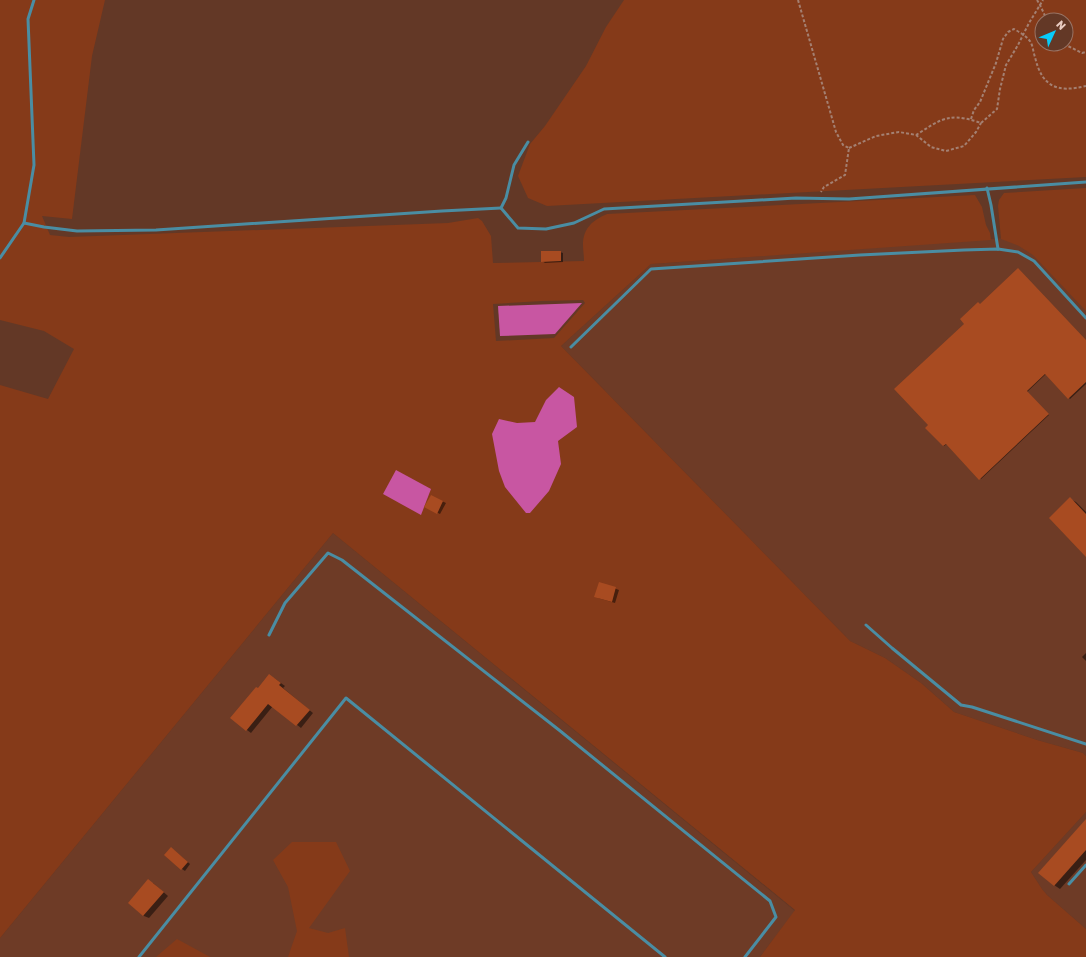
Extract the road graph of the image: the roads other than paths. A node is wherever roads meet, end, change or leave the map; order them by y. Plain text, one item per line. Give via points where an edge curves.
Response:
1 (34, 0) edge
2 (528, 142) dead end
3 (1086, 182) edge
4 (987, 188) junction
5 (502, 208) junction
6 (24, 223) junction
7 (998, 249) junction
8 (0, 258) edge
9 (1086, 318) edge
10 (571, 347) dead end
11 (866, 624) dead end
12 (270, 635) dead end
13 (1086, 744) edge
14 (1086, 865) edge
15 (1069, 884) dead end
16 (139, 957) edge
17 (665, 957) edge
18 (745, 957) edge

1 - 6 lane via 28,19 34,165
2 - 5 lane via 514,165
3 - 4 lane
4 - 5 lane via 849,199 796,198 604,209 574,223 546,230 518,228
4 - 7 lane
5 - 6 lane via 156,230 77,232
6 - 8 lane
7 - 9 lane via 1018,252 1034,261
7 - 10 lane via 651,269
11 - 13 lane via 961,705
12 - 18 lane via 285,603 328,553 342,560 559,730 770,901 776,918
14 - 15 lane
16 - 17 lane via 346,698

